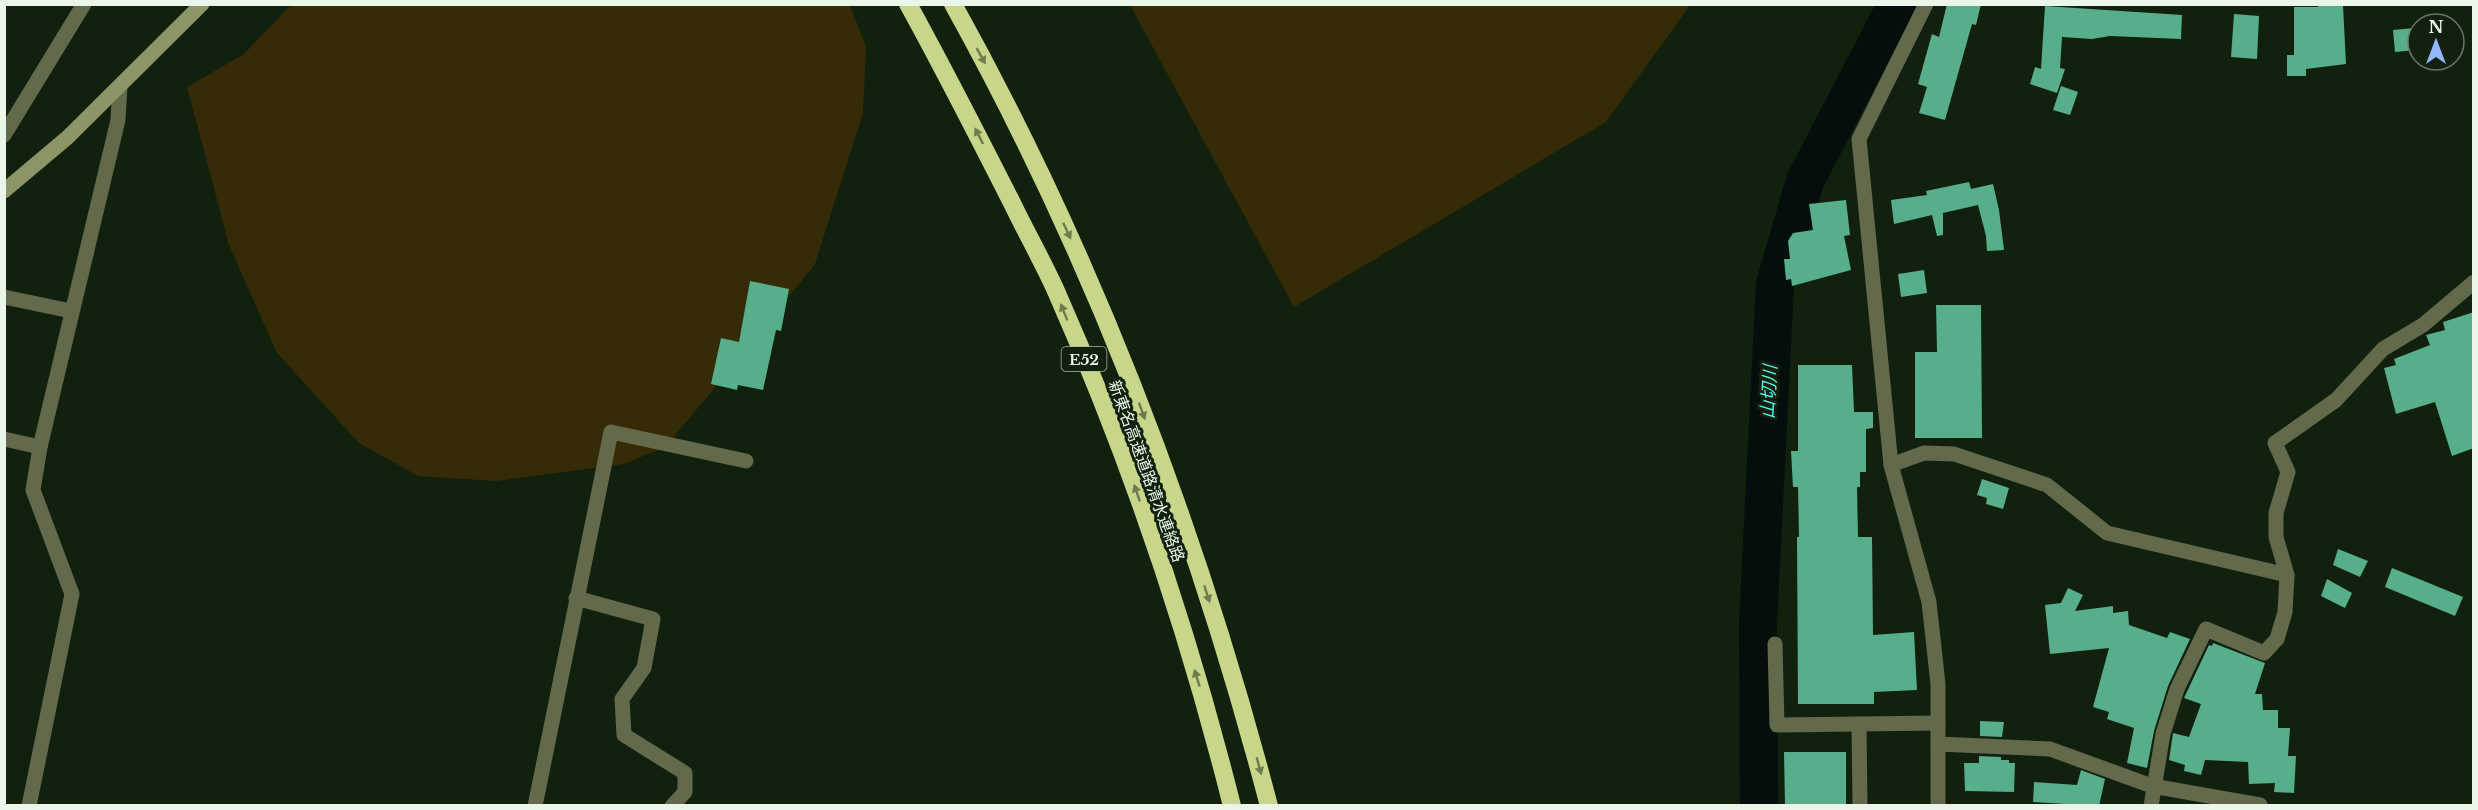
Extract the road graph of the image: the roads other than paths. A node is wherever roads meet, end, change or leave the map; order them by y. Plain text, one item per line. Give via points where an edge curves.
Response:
1 (84, 4) edge
2 (202, 4) edge
3 (900, 4) edge
4 (908, 4) edge
5 (1926, 4) edge
6 (956, 8) edge
7 (120, 86) junction
8 (958, 95) junction
9 (4, 135) edge
10 (4, 191) edge
11 (2474, 282) edge
12 (4, 297) edge
13 (71, 311) junction
14 (4, 439) edge
15 (40, 447) junction
16 (746, 461) dead end
17 (1891, 465) junction
18 (2287, 574) junction
19 (576, 598) junction
20 (1774, 644) dead end
21 (1938, 723) junction
22 (1859, 724) junction
23 (1938, 744) junction
24 (2152, 786) junction
25 (2260, 805) edge
26 (29, 806) edge
27 (536, 806) edge
28 (672, 806) edge
29 (1232, 806) edge
30 (1269, 806) edge
31 (1860, 806) edge
32 (1938, 806) edge
33 (2151, 806) edge

1 - 9 street
2 - 7 street
3 - 8 highway
4 - 8 highway, 新東名高速道路清水連絡路 / E52
5 - 17 street via 1859,139
6 -> 30 highway, 新東名高速道路清水連絡路 / E52 via 1050,194 1125,364 1206,589
7 - 10 street
7 - 13 street via 118,120
29 -> 8 highway, 新東名高速道路清水連絡路 / E52 via 1172,596 1128,467 1055,290
11 - 18 street via 2423,324 2383,349 2337,400 2275,443 2288,472 2276,513 2276,537
12 - 13 street
13 - 15 street
14 - 15 street
15 - 26 street via 33,490 72,594
16 - 19 street via 611,432
17 - 18 street via 1924,453 1954,454 2047,485 2107,533
17 - 21 street via 1929,602
18 - 24 street via 2285,612 2277,639 2264,653 2206,629 2177,689
19 - 27 street
19 - 28 street via 653,620 645,668 622,699 624,735 685,773 685,792
20 - 22 street via 1777,725
21 - 22 street
21 - 23 street
22 - 31 street
23 - 24 street via 2050,749
23 - 32 street
24 - 25 street
24 - 33 street

